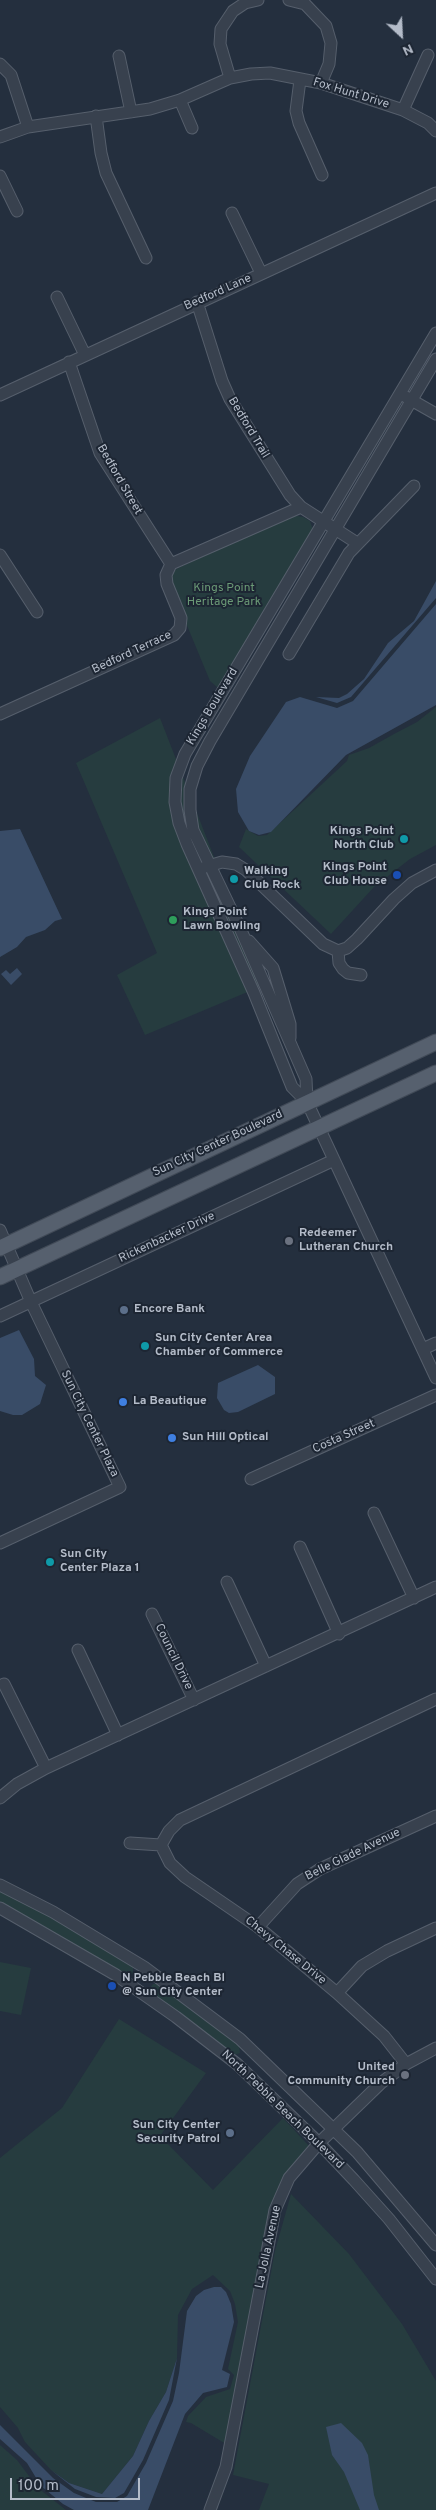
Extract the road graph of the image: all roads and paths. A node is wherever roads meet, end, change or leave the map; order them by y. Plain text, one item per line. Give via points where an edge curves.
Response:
1 (258, 0) edge
2 (289, 0) edge
3 (428, 55) dead end
4 (119, 56) dead end
5 (0, 64) edge
6 (230, 78) junction
7 (300, 80) junction
8 (321, 83) junction
9 (180, 100) junction
10 (403, 110) junction
11 (131, 112) junction
12 (96, 116) junction
13 (28, 127) junction
14 (192, 128) dead end
15 (436, 131) edge
16 (0, 137) edge
17 (322, 175) dead end
18 (0, 176) edge
19 (436, 192) edge
20 (17, 212) dead end
21 (232, 214) dead end
22 (146, 258) dead end
23 (261, 273) junction
24 (57, 297) dead end
25 (196, 302) junction
26 (436, 334) edge
27 (85, 355) junction
28 (436, 359) edge
29 (69, 362) junction
30 (400, 394) junction
31 (0, 395) edge
32 (412, 400) junction
33 (436, 414) edge
34 (414, 486) dead end
35 (301, 507) junction
36 (325, 522) junction
37 (336, 528) junction
38 (357, 543) junction
39 (0, 555) edge
40 (171, 564) junction
41 (37, 612) dead end
42 (289, 654) dead end
43 (0, 714) edge
44 (210, 864) junction
45 (198, 870) junction
46 (436, 870) edge
47 (338, 950) junction
48 (361, 975) dead end
49 (436, 1042) edge
50 (436, 1073) edge
51 (306, 1102) junction
52 (318, 1128) junction
53 (334, 1160) junction
54 (0, 1230) edge
55 (3, 1246) edge
56 (17, 1269) junction
57 (0, 1277) edge
58 (31, 1302) junction
59 (0, 1316) edge
60 (436, 1343) edge
61 (423, 1350) junction
62 (436, 1378) edge
63 (436, 1395) edge
64 (251, 1480) dead end
65 (374, 1513) dead end
66 (0, 1543) edge
67 (300, 1547) dead end
68 (227, 1582) dead end
69 (436, 1588) edge
70 (414, 1598) junction
71 (152, 1614) dead end
72 (340, 1634) junction
73 (78, 1650) dead end
74 (266, 1666) junction
75 (4, 1684) dead end
76 (436, 1699) edge
77 (194, 1700) junction
78 (118, 1734) junction
79 (46, 1768) junction
80 (0, 1798) edge
81 (436, 1816) edge
82 (130, 1843) dead end
83 (161, 1845) junction
84 (0, 1885) edge
85 (0, 1908) edge
86 (258, 1927) junction
87 (436, 1928) edge
88 (337, 1993) junction
89 (436, 2048) edge
90 (255, 2053) junction
91 (406, 2064) junction
92 (242, 2069) junction
93 (334, 2128) junction
94 (319, 2143) junction
95 (405, 2206) junction
96 (389, 2219) junction
97 (434, 2242) edge
98 (414, 2251) junction
99 (436, 2279) edge
100 (210, 2510) edge

1 - 6 street via 233,11 221,29 220,44
2 - 8 street via 305,4 326,26 331,43
3 - 10 street
4 - 11 street
5 - 13 street via 11,75
6 - 7 street, Fox Hunt Drive via 270,73
6 - 9 street
7 - 8 street, Fox Hunt Drive
7 - 17 street via 296,111
8 - 10 street, Fox Hunt Drive
9 - 11 street
9 - 14 street
10 - 15 street, Fox Hunt Drive
11 - 12 street
12 - 13 street
12 - 22 street via 106,173
13 - 16 street
18 - 20 street
19 - 23 street, Bedford Lane
21 - 23 street
23 - 25 street, Bedford Lane
24 - 27 street
25 - 27 street, Bedford Lane
25 - 35 street, Bedford Trail via 230,399 290,495
26 - 30 street, Kings Boulevard
27 - 29 street, Bedford Lane
28 - 32 street, Kings Boulevard
29 - 31 street, Bedford Lane
29 - 40 street, Bedford Street via 100,453
30 - 32 street
30 - 36 street, Kings Boulevard
32 - 33 street
32 - 37 street, Kings Boulevard
34 - 38 street
35 - 36 street, Bedford Trail
35 - 40 street
36 - 37 street, Bedford Trail
36 - 45 street, Kings Boulevard via 185,754 176,778 175,802 179,823
37 - 38 street, Bedford Trail
37 - 44 street, Kings Boulevard via 197,766 190,789 190,810 193,830
38 - 42 street
39 - 41 street
40 - 43 street, Bedford Terrace via 166,575 167,584 181,618 180,628 174,635
44 - 45 street
44 - 47 street via 236,864 246,870 323,944
44 - 51 street, Kings Boulevard via 306,1079
45 - 51 street, Kings Boulevard via 292,1087
46 - 47 street via 412,883 358,939 347,948
47 - 48 street via 343,969
49 - 51 main road, Sun City Center Boulevard
50 - 52 main road
51 - 52 street, Kings Boulevard
51 - 55 main road, Sun City Center Boulevard
52 - 53 street, Kings Boulevard
52 - 56 main road
53 - 58 street, Rickenbacker Drive
53 - 61 street, Kings Boulevard
54 - 55 street, Sun City Center Plaza
55 - 56 street, Sun City Center Plaza
56 - 57 main road
56 - 58 street, Sun City Center Plaza
58 - 59 street, Rickenbacker Drive
58 - 66 street, Sun City Center Plaza via 120,1487
60 - 61 street
61 - 62 street, Kings Boulevard
63 - 64 street, Costa Street
65 - 70 street
67 - 72 street
68 - 74 street
69 - 70 street, Council Drive
70 - 72 street, Council Drive
71 - 77 street, Council Drive
72 - 74 street, Council Drive
73 - 78 street
74 - 77 street, Council Drive
75 - 79 street
76 - 83 street via 180,1820
77 - 78 street, Council Drive
78 - 79 street, Council Drive
79 - 80 street, Council Drive
81 - 86 street, Belle Glade Avenue via 320,1869 297,1884
82 - 83 street
83 - 86 street, Chevy Chase Drive via 170,1863 185,1878
84 - 90 street, North Pebble Beach Boulevard via 53,1912 144,1967
85 - 92 street, North Pebble Beach Boulevard via 116,1975
86 - 88 street, Chevy Chase Drive
87 - 88 street via 362,1966
88 - 91 street, Chevy Chase Drive via 384,2036
89 - 91 street, La Jolla Avenue
90 - 92 street
90 - 93 street, North Pebble Beach Boulevard
91 - 93 street, La Jolla Avenue
92 - 94 street, North Pebble Beach Boulevard
93 - 94 street, La Jolla Avenue
93 - 95 street, North Pebble Beach Boulevard
94 - 96 street, North Pebble Beach Boulevard
94 - 100 street, La Jolla Avenue via 289,2178 275,2210 226,2467
95 - 96 street
95 - 97 street, North Pebble Beach Boulevard
96 - 98 street, North Pebble Beach Boulevard
97 - 98 street
98 - 99 street, North Pebble Beach Boulevard

